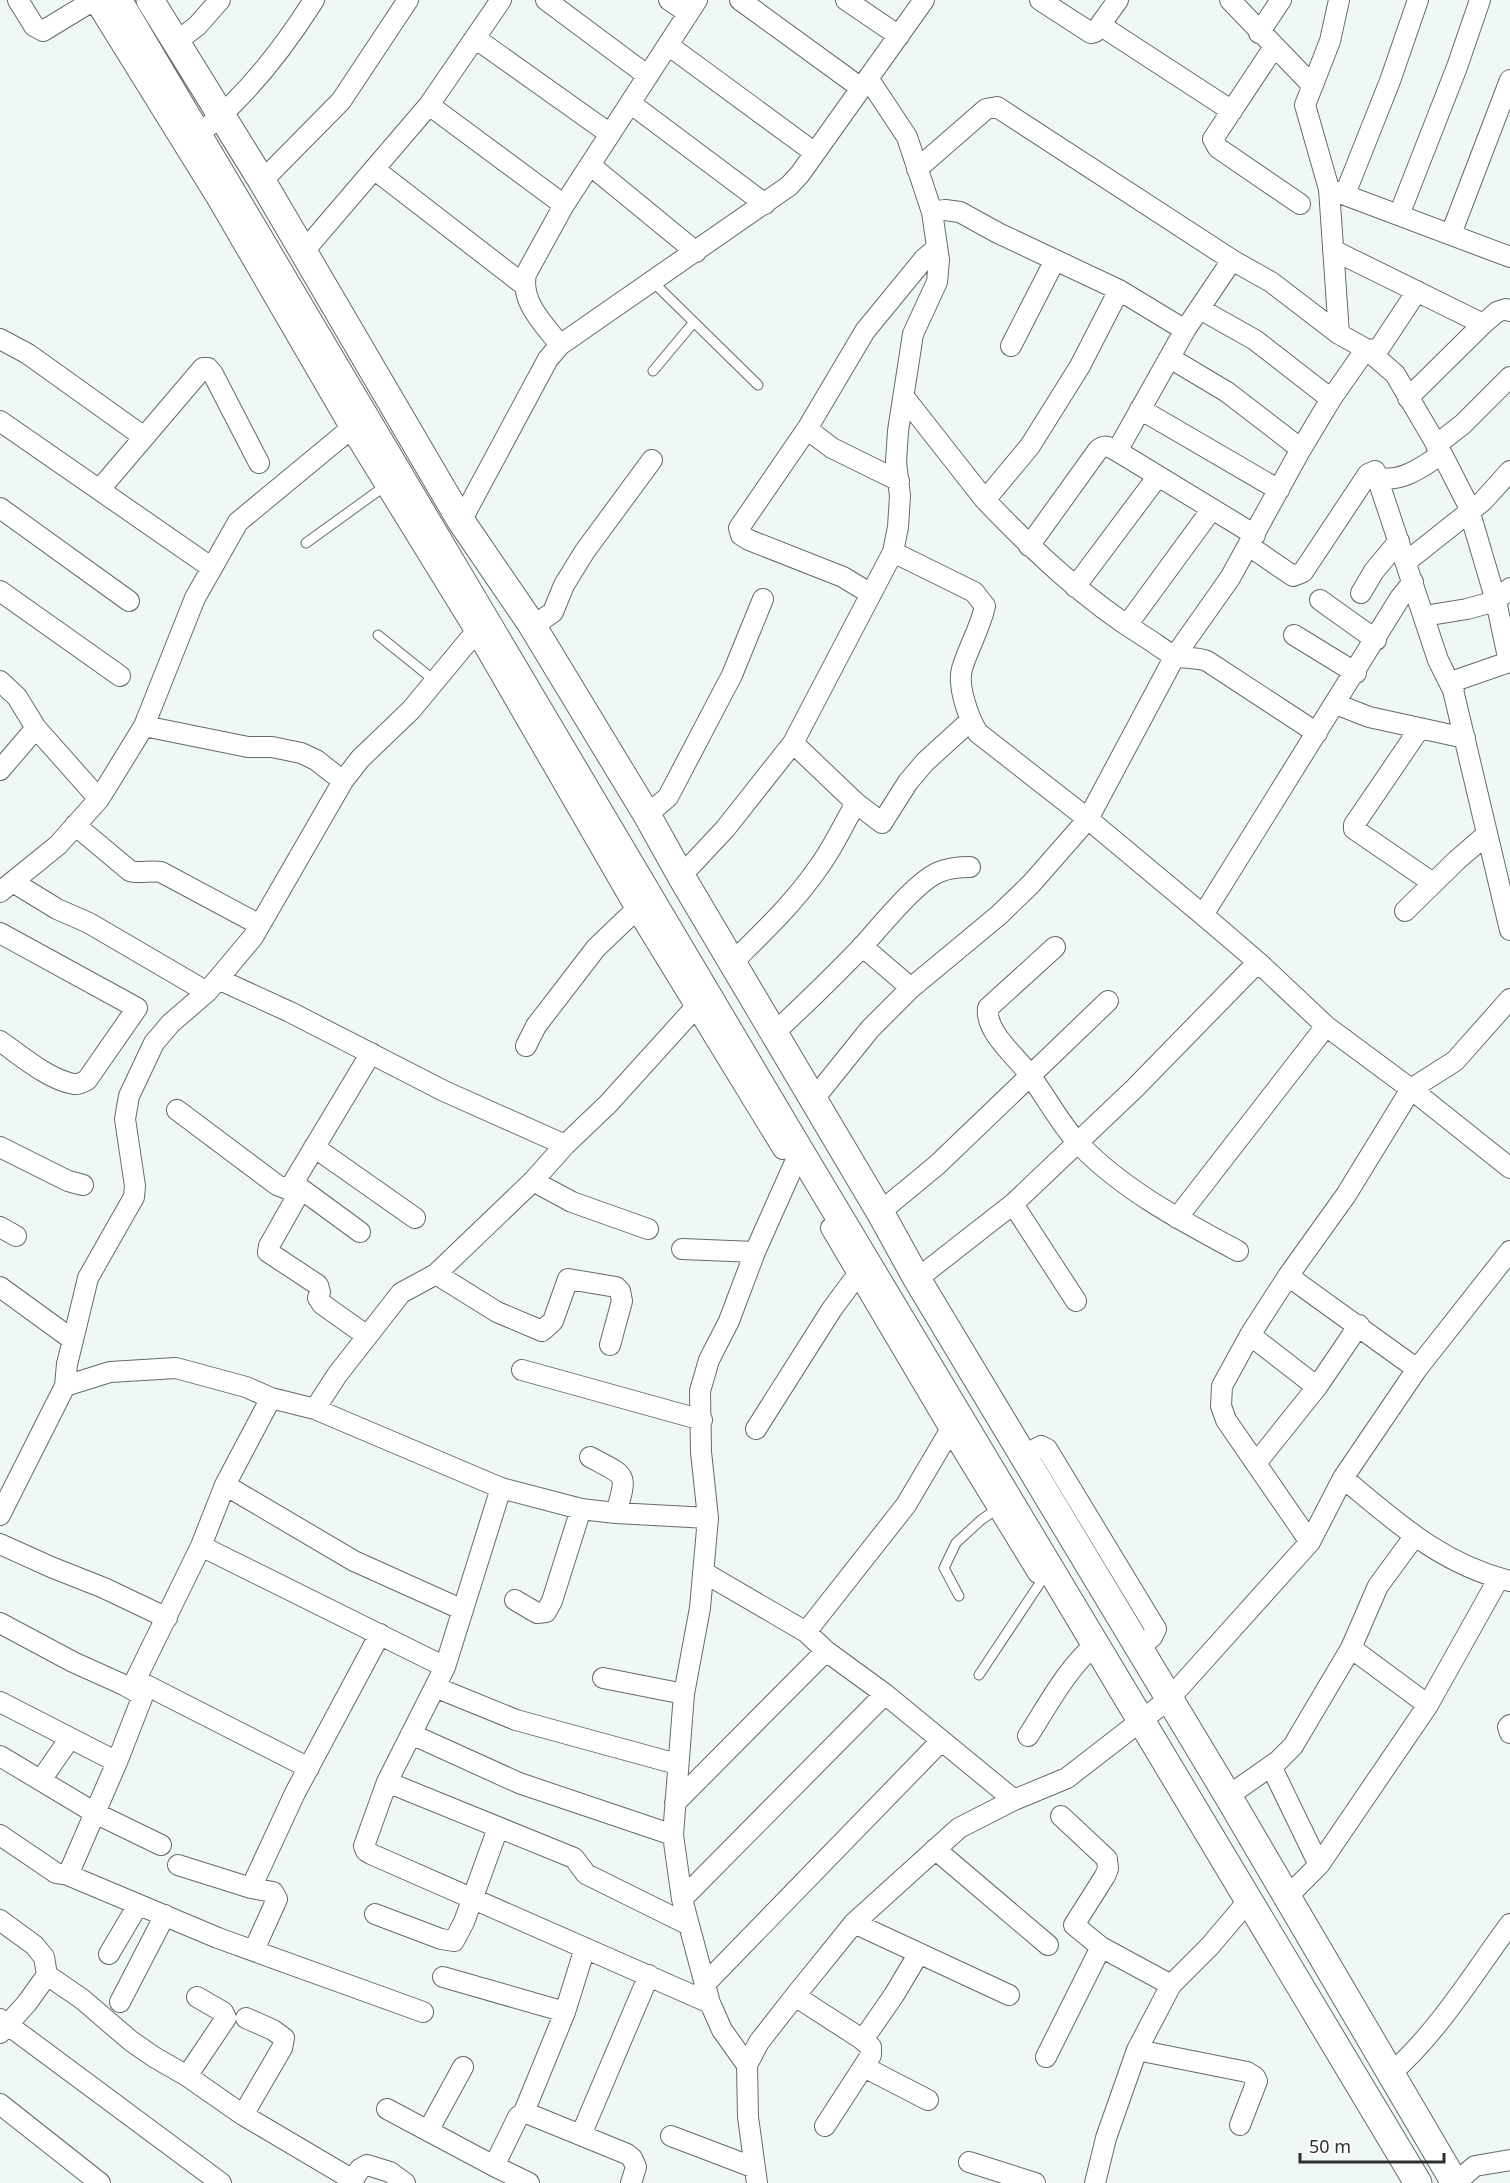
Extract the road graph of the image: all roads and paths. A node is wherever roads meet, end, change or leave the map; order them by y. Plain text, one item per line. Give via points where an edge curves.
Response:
1 (18, 0) edge
2 (94, 0) edge
3 (118, 0) edge
4 (150, 0) edge
5 (220, 0) edge
6 (314, 0) edge
7 (408, 0) edge
8 (501, 0) edge
9 (546, 0) edge
10 (669, 0) edge
11 (740, 0) edge
12 (846, 0) edge
13 (924, 0) edge
14 (1040, 0) edge
15 (1118, 0) edge
16 (1230, 0) edge
17 (1281, 0) edge
18 (1339, 0) edge
19 (1418, 0) edge
20 (1480, 0) edge
21 (693, 7) edge
22 (1100, 25) junction
23 (1259, 33) junction
24 (898, 36) junction
25 (475, 38) junction
26 (176, 42) junction
27 (668, 45) junction
28 (1274, 47) junction
29 (648, 76) junction
30 (1510, 80) edge
31 (865, 83) junction
32 (1311, 85) junction
33 (630, 103) junction
34 (429, 105) junction
35 (1232, 111) junction
36 (221, 116) junction
37 (199, 134) junction
38 (610, 134) junction
39 (815, 153) junction
40 (590, 165) junction
41 (374, 169) junction
42 (917, 170) junction
43 (262, 181) junction
44 (1337, 192) junction
45 (765, 204) junction
46 (1300, 204) dead end
47 (564, 205) junction
48 (932, 212) junction
49 (1399, 215) junction
50 (1451, 234) junction
51 (937, 248) junction
52 (1334, 250) junction
53 (304, 251) junction
54 (696, 252) junction
55 (1508, 252) edge
56 (1055, 260) junction
57 (1232, 260) junction
58 (653, 282) junction
59 (524, 285) junction
60 (1119, 290) junction
61 (1417, 291) junction
62 (1200, 309) junction
63 (1510, 311) edge
64 (694, 322) junction
65 (1483, 324) junction
66 (1185, 330) junction
67 (1339, 334) junction
68 (0, 339) edge
69 (560, 345) junction
70 (1011, 346) dead end
71 (1366, 350) junction
72 (1170, 358) junction
73 (653, 371) dead end
74 (1510, 377) edge
75 (758, 385) dead end
76 (904, 397) junction
77 (1408, 398) junction
78 (1331, 399) junction
79 (1140, 409) junction
80 (0, 421) edge
81 (358, 423) junction
82 (807, 429) junction
83 (144, 438) junction
84 (1301, 449) junction
85 (1439, 449) junction
86 (1117, 451) junction
87 (652, 460) dead end
88 (259, 463) dead end
89 (1158, 476) junction
90 (1378, 477) junction
91 (392, 480) junction
92 (1507, 480) edge
93 (898, 481) junction
94 (100, 489) junction
95 (1279, 490) junction
96 (985, 500) junction
97 (0, 508) edge
98 (1212, 509) junction
99 (1469, 513) junction
100 (461, 521) junction
101 (1252, 540) junction
102 (1399, 541) junction
103 (306, 543) dead end
104 (1029, 546) junction
105 (893, 552) junction
106 (1406, 562) junction
107 (212, 568) junction
108 (1413, 582) junction
109 (1075, 587) junction
110 (0, 591) edge
111 (1360, 592) dead end
112 (871, 594) junction
113 (1503, 595) edge
114 (764, 599) dead end
115 (1320, 600) dead end
116 (129, 601) dead end
117 (1424, 616) junction
118 (530, 622) junction
119 (481, 626) junction
120 (1127, 626) junction
121 (1294, 634) dead end
122 (378, 635) dead end
123 (1376, 640) junction
124 (1175, 656) junction
125 (1510, 662) edge
126 (1356, 673) junction
127 (120, 676) dead end
128 (0, 681) edge
129 (435, 681) junction
130 (1453, 690) junction
131 (1336, 704) junction
132 (970, 721) junction
133 (144, 726) junction
134 (36, 728) junction
135 (1420, 728) junction
136 (1317, 733) junction
137 (1465, 738) junction
138 (793, 743) junction
139 (0, 770) edge
140 (344, 781) junction
141 (99, 799) junction
142 (856, 803) junction
143 (647, 815) junction
144 (1088, 819) junction
145 (75, 825) junction
146 (1487, 834) junction
147 (970, 867) dead end
148 (681, 876) junction
149 (1433, 883) junction
150 (6, 887) edge
151 (644, 903) junction
152 (1405, 910) dead end
153 (1203, 915) junction
154 (260, 925) junction
155 (1510, 928) edge
156 (0, 933) edge
157 (862, 946) junction
158 (1055, 947) dead end
159 (733, 962) junction
160 (1258, 962) junction
161 (212, 986) junction
162 (911, 988) junction
163 (1510, 999) edge
164 (702, 1000) junction
165 (1108, 1001) dead end
166 (1326, 1026) junction
167 (125, 1028) junction
168 (773, 1034) junction
169 (154, 1043) junction
170 (526, 1046) dead end
171 (3, 1050) edge
172 (371, 1053) junction
173 (1030, 1075) junction
174 (1411, 1089) junction
175 (813, 1100) junction
176 (177, 1110) dead end
177 (1077, 1142) junction
178 (565, 1145) junction
179 (0, 1146) edge
180 (314, 1148) junction
181 (797, 1158) junction
182 (1510, 1168) edge
183 (533, 1181) junction
184 (83, 1185) dead end
185 (294, 1188) junction
186 (1013, 1204) junction
187 (880, 1212) junction
188 (415, 1218) dead end
189 (1177, 1218) junction
190 (648, 1229) dead end
191 (360, 1232) dead end
192 (682, 1249) dead end
193 (1238, 1251) dead end
194 (1510, 1251) edge
195 (755, 1252) junction
196 (866, 1272) junction
197 (436, 1274) junction
198 (1288, 1276) junction
199 (917, 1279) junction
200 (0, 1287) edge
201 (1076, 1301) dead end
202 (1359, 1325) junction
203 (1250, 1335) junction
204 (367, 1336) junction
205 (73, 1340) junction
206 (610, 1346) dead end
207 (1417, 1369) junction
208 (522, 1370) dead end
209 (65, 1386) junction
210 (1317, 1387) junction
211 (271, 1398) junction
212 (315, 1409) junction
213 (702, 1420) junction
214 (955, 1423) junction
215 (756, 1429) dead end
216 (590, 1457) dead end
217 (1257, 1462) junction
218 (1343, 1478) junction
219 (225, 1485) junction
220 (501, 1488) junction
221 (1004, 1504) junction
222 (581, 1509) junction
223 (616, 1513) junction
224 (0, 1515) edge
225 (708, 1518) junction
226 (1414, 1537) junction
227 (1310, 1542) junction
228 (0, 1544) edge
229 (201, 1546) junction
230 (703, 1572) junction
231 (1048, 1576) junction
232 (1505, 1580) edge
233 (959, 1596) dead end
234 (515, 1600) dead end
235 (463, 1610) junction
236 (166, 1618) junction
237 (0, 1623) edge
238 (806, 1632) junction
239 (380, 1635) junction
240 (1091, 1648) junction
241 (1351, 1648) junction
242 (826, 1650) junction
243 (445, 1667) junction
244 (980, 1675) dead end
245 (603, 1678) dead end
246 (435, 1687) junction
247 (684, 1694) junction
248 (885, 1694) junction
249 (1169, 1699) junction
250 (0, 1702) edge
251 (1428, 1705) junction
252 (1137, 1725) junction
253 (1510, 1725) edge
254 (1510, 1733) edge
255 (411, 1734) junction
256 (1028, 1736) dead end
257 (70, 1738) junction
258 (942, 1741) junction
259 (0, 1756) edge
260 (117, 1762) junction
261 (677, 1764) junction
262 (1271, 1766) junction
263 (309, 1768) junction
264 (41, 1780) junction
265 (387, 1782) junction
266 (1228, 1796) junction
267 (1014, 1800) junction
268 (675, 1803) junction
269 (95, 1813) junction
270 (1060, 1816) dead end
271 (498, 1828) junction
272 (0, 1835) edge
273 (673, 1835) junction
274 (162, 1845) dead end
275 (936, 1849) junction
276 (178, 1865) dead end
277 (1318, 1865) junction
278 (68, 1875) junction
279 (251, 1888) junction
280 (1286, 1898) junction
281 (473, 1899) junction
282 (682, 1899) junction
283 (138, 1905) junction
284 (1245, 1905) junction
285 (375, 1914) dead end
286 (165, 1915) junction
287 (0, 1920) edge
288 (855, 1923) junction
289 (1510, 1924) edge
290 (688, 1925) junction
291 (1048, 1945) dead end
292 (1101, 1947) junction
293 (585, 1948) junction
294 (254, 1950) junction
295 (919, 1953) junction
296 (109, 1954) dead end
297 (47, 1975) junction
298 (649, 1975) junction
299 (443, 1977) dead end
300 (1171, 1985) junction
301 (707, 1994) junction
302 (1009, 1995) dead end
303 (795, 1996) junction
304 (197, 1998) dead end
305 (120, 2002) dead end
306 (423, 2012) dead end
307 (565, 2012) junction
308 (246, 2018) dead end
309 (2, 2026) edge
310 (860, 2038) junction
311 (1137, 2050) junction
312 (1046, 2058) dead end
313 (747, 2065) junction
314 (463, 2067) dead end
315 (864, 2067) junction
316 (1390, 2074) junction
317 (187, 2076) junction
318 (928, 2100) dead end
319 (0, 2104) edge
320 (387, 2109) dead end
321 (524, 2112) junction
322 (243, 2115) junction
323 (1240, 2125) dead end
324 (825, 2126) dead end
325 (428, 2131) junction
326 (581, 2135) junction
327 (671, 2136) dead end
328 (1510, 2160) edge
329 (969, 2162) dead end
330 (494, 2166) junction
331 (756, 2176) edge
332 (352, 2182) edge
333 (100, 2183) edge
334 (221, 2183) edge
335 (405, 2183) edge
336 (529, 2183) edge
337 (631, 2183) edge
338 (1035, 2183) edge
339 (1095, 2183) edge
340 (1418, 2183) edge
341 (1455, 2183) edge

1 - 2 street via 34,26 43,31
2 - 81 street
3 - 37 main road
4 - 26 main road
5 - 26 street
6 - 36 street via 288,41
7 - 43 street via 341,101
8 - 25 street
9 - 29 street
10 - 21 street
11 - 31 street
12 - 24 street
13 - 24 street
14 - 22 street via 1086,31 1095,32
15 - 22 street
16 - 23 street
17 - 23 street
18 - 32 street via 1330,41
19 - 44 street via 1390,81
20 - 49 street
21 - 27 street
22 - 35 street
23 - 28 street
24 - 31 street
25 - 34 street
25 - 38 street
26 - 36 main road
27 - 29 street
27 - 39 street
28 - 32 street
28 - 35 street
29 - 33 street
30 - 50 street
31 - 39 street
31 - 42 street via 907,137
32 - 44 street via 1305,105
33 - 38 street
33 - 45 street
34 - 41 street
34 - 47 street
35 - 46 street via 1213,139 1215,144
36 - 37 street
36 - 43 main road
37 - 81 main road
38 - 40 street
39 - 45 street via 789,186
40 - 47 street
40 - 54 street
41 - 53 street
41 - 59 street
42 - 48 street
42 - 57 street via 986,109 997,107
43 - 53 main road
44 - 49 street
44 - 52 street
45 - 54 street
47 - 59 street via 526,274
48 - 51 street
48 - 56 street via 960,212
49 - 50 street
50 - 55 street
51 - 76 street via 937,282 913,334
51 - 82 street via 865,332
52 - 61 street
52 - 67 street
53 - 100 main road
54 - 58 street
56 - 60 street
56 - 70 street
57 - 62 street
57 - 67 street via 1271,282
58 - 64 lane
58 - 69 street
59 - 69 street via 527,300
60 - 66 street
60 - 96 street via 1080,366 1030,446
61 - 65 street
61 - 71 street via 1380,347
62 - 66 street
62 - 78 street via 1255,340
63 - 65 street via 1497,312
64 - 73 lane
64 - 75 lane
65 - 77 street
66 - 72 street
67 - 71 street
68 - 83 street via 28,354
69 - 100 street via 548,359
71 - 77 street via 1395,374
71 - 78 street
72 - 79 street
72 - 84 street via 1227,392
74 - 85 street
76 - 93 street via 898,431
76 - 96 street
77 - 85 street
78 - 84 street
79 - 86 street
79 - 95 street
80 - 94 street
81 - 91 main road
81 - 107 street via 238,522
82 - 93 street via 832,448
82 - 112 street via 739,528 741,535 843,577
83 - 88 street via 203,368 208,368
83 - 94 street
84 - 95 street
85 - 90 street via 1396,479
85 - 99 street
86 - 89 street
86 - 104 street via 1108,446 1098,450
87 - 118 street via 585,551 553,612 539,622
89 - 98 street
89 - 109 street
90 - 101 street via 1373,470 1368,474 1298,575 1293,576
90 - 102 street
91 - 103 lane
91 - 119 main road
92 - 99 street
93 - 105 street via 898,527
94 - 107 street
95 - 101 street
96 - 104 street
97 - 116 street
98 - 101 street
98 - 120 street
99 - 106 street
99 - 113 street
100 - 118 main road
101 - 124 street
102 - 106 street
102 - 111 street
104 - 109 street
105 - 112 street
105 - 132 street via 974,592 985,606 961,672
106 - 108 street
107 - 133 street via 195,598
108 - 117 street
108 - 123 street
109 - 120 street
110 - 127 street
112 - 138 street
113 - 117 street via 1467,609
113 - 125 street
114 - 143 street via 732,675 668,797
115 - 123 street
117 - 130 street via 1438,660
118 - 143 main road
119 - 129 street
119 - 151 main road
120 - 124 street
121 - 126 street
122 - 129 lane
123 - 126 street
124 - 136 street via 1207,661
124 - 144 street
125 - 130 street via 1457,680
126 - 131 street
128 - 134 street
129 - 140 street
130 - 137 street
131 - 135 street via 1369,717
131 - 136 street
132 - 142 street via 925,762 882,823
132 - 144 street via 978,733
133 - 140 street via 248,747 301,753
133 - 141 street
134 - 139 street
134 - 141 street
135 - 137 street
135 - 149 street via 1354,829
136 - 153 street
137 - 146 street
138 - 142 street
138 - 148 street via 725,829
140 - 154 street
141 - 145 street
142 - 159 street via 818,870
143 - 148 main road
144 - 153 street
144 - 162 street via 999,915
145 - 150 street via 58,845
145 - 154 street via 130,871 161,872
146 - 149 street
146 - 155 street
147 - 157 street via 937,873
148 - 159 main road
149 - 152 street
150 - 161 street via 89,922
151 - 164 main road
151 - 170 street via 596,948 536,1026
153 - 160 street
154 - 161 street
156 - 167 street via 137,1006
157 - 162 street
157 - 168 street
158 - 173 street via 988,1008 987,1016 995,1032
159 - 168 main road
160 - 166 street
160 - 177 street
161 - 169 street
161 - 172 street
162 - 175 street via 870,1029
163 - 174 street via 1455,1061
164 - 178 street via 608,1104
164 - 181 main road
165 - 173 street
166 - 174 street
166 - 189 street
167 - 169 street
167 - 171 street via 87,1080 75,1085
168 - 175 main road
169 - 205 street via 129,1096 125,1119 134,1197 88,1278
172 - 178 street via 444,1091
172 - 180 street
173 - 177 street
173 - 187 street via 937,1165
174 - 182 street
174 - 198 street via 1346,1195
175 - 187 main road
176 - 185 street via 277,1185
177 - 186 street
177 - 189 street via 1114,1176
178 - 183 street
179 - 184 street
180 - 185 street
180 - 188 street
181 - 195 street
181 - 196 main road
183 - 190 street via 572,1202
183 - 197 street
185 - 191 street
185 - 204 street via 295,1200 268,1252 318,1285 322,1304
186 - 199 street
186 - 201 street
187 - 199 main road
189 - 193 street
192 - 195 street
194 - 207 street
195 - 213 street via 729,1321 709,1360 700,1391
196 - 214 main road
196 - 215 street via 852,1282 832,1309
197 - 204 street via 401,1293
197 - 206 street via 497,1312 542,1331 553,1321 568,1279 616,1287 621,1291 622,1301
198 - 202 street
198 - 203 street
199 - 249 main road via 1023,1456 1108,1573 1138,1649
200 - 205 street
202 - 207 street
202 - 210 street
203 - 210 street
203 - 217 street via 1222,1386 1221,1406 1226,1420
204 - 212 street
205 - 209 street
207 - 218 street
208 - 213 street
209 - 211 street via 110,1372 176,1368
209 - 224 street
210 - 217 street
211 - 212 street
211 - 219 street
212 - 220 street
213 - 225 street via 700,1452
214 - 221 main road
214 - 238 street via 906,1505
216 - 223 street via 621,1474 625,1484
217 - 227 street
218 - 226 street
218 - 227 street
219 - 229 street
219 - 235 street via 354,1561
220 - 222 street
220 - 235 street
221 - 231 main road
221 - 233 lane via 956,1543 944,1568
222 - 223 street
222 - 234 street via 546,1611 537,1613
223 - 225 street
225 - 230 street
226 - 232 street via 1450,1559
226 - 241 street via 1378,1586
227 - 249 street
228 - 236 street
229 - 236 street
229 - 239 street
230 - 238 street
230 - 247 street
231 - 240 main road
231 - 244 lane
232 - 251 street
235 - 243 street
236 - 263 street via 137,1677 142,1683
237 - 260 street via 140,1694 142,1698
238 - 242 street
239 - 243 street
239 - 263 street
240 - 252 main road
240 - 256 street via 1073,1667
241 - 251 street
241 - 262 street via 1293,1746
242 - 248 street
242 - 268 street
243 - 246 street
245 - 247 street
246 - 255 street
246 - 261 street via 516,1720
247 - 261 street
248 - 258 street
248 - 282 street
249 - 252 street
249 - 266 main road
250 - 257 street
251 - 277 street
252 - 267 street via 1067,1778
252 - 284 main road
253 - 254 street
255 - 265 street
255 - 273 street via 519,1783
257 - 260 street
257 - 264 street
258 - 267 street
258 - 301 street
259 - 264 street
260 - 269 street
261 - 268 street
262 - 266 street
262 - 277 street
263 - 279 street
264 - 269 street
265 - 271 street
265 - 281 street via 364,1846 366,1851
266 - 280 main road
267 - 275 street via 958,1828
268 - 273 street
269 - 274 street
269 - 278 street
270 - 292 street via 1107,1859 1105,1876 1074,1925
271 - 281 street
271 - 290 street via 574,1858 586,1874
272 - 278 street via 56,1873
273 - 282 street
275 - 288 street
275 - 291 street
276 - 279 street
277 - 280 street
278 - 283 street
279 - 294 street via 273,1892 277,1899
280 - 316 main road
281 - 285 street via 454,1941
281 - 293 street
282 - 290 street
283 - 286 street
283 - 296 street
284 - 300 street
284 - 340 main road
286 - 294 street
286 - 305 street
287 - 297 street via 34,1945 44,1958
288 - 295 street
288 - 303 street
289 - 316 street via 1406,2060
290 - 301 street
292 - 300 street
292 - 312 street
293 - 298 street
293 - 307 street
294 - 306 street
295 - 302 street
295 - 310 street via 867,2034
297 - 309 street via 27,2003
297 - 317 street via 131,2041
298 - 301 street
298 - 326 street
299 - 307 street
300 - 311 street
301 - 313 street via 722,2030
303 - 310 street
303 - 313 street via 759,2042
304 - 317 street via 223,2012 226,2018
307 - 321 street
308 - 322 street via 284,2038
309 - 334 street
310 - 315 street via 871,2048
311 - 323 street via 1247,2072 1255,2077 1257,2081
311 - 339 street via 1106,2138
313 - 331 street via 748,2117
314 - 325 street
315 - 318 street
315 - 324 street
316 - 341 main road
317 - 322 street
319 - 333 street
320 - 325 street
321 - 326 street
321 - 330 street via 518,2116
322 - 332 street
325 - 330 street
326 - 337 street via 632,2158 636,2168
327 - 331 street
328 - 341 street via 1475,2166
329 - 338 street
330 - 336 street
332 - 335 street via 360,2169 368,2165 390,2172

